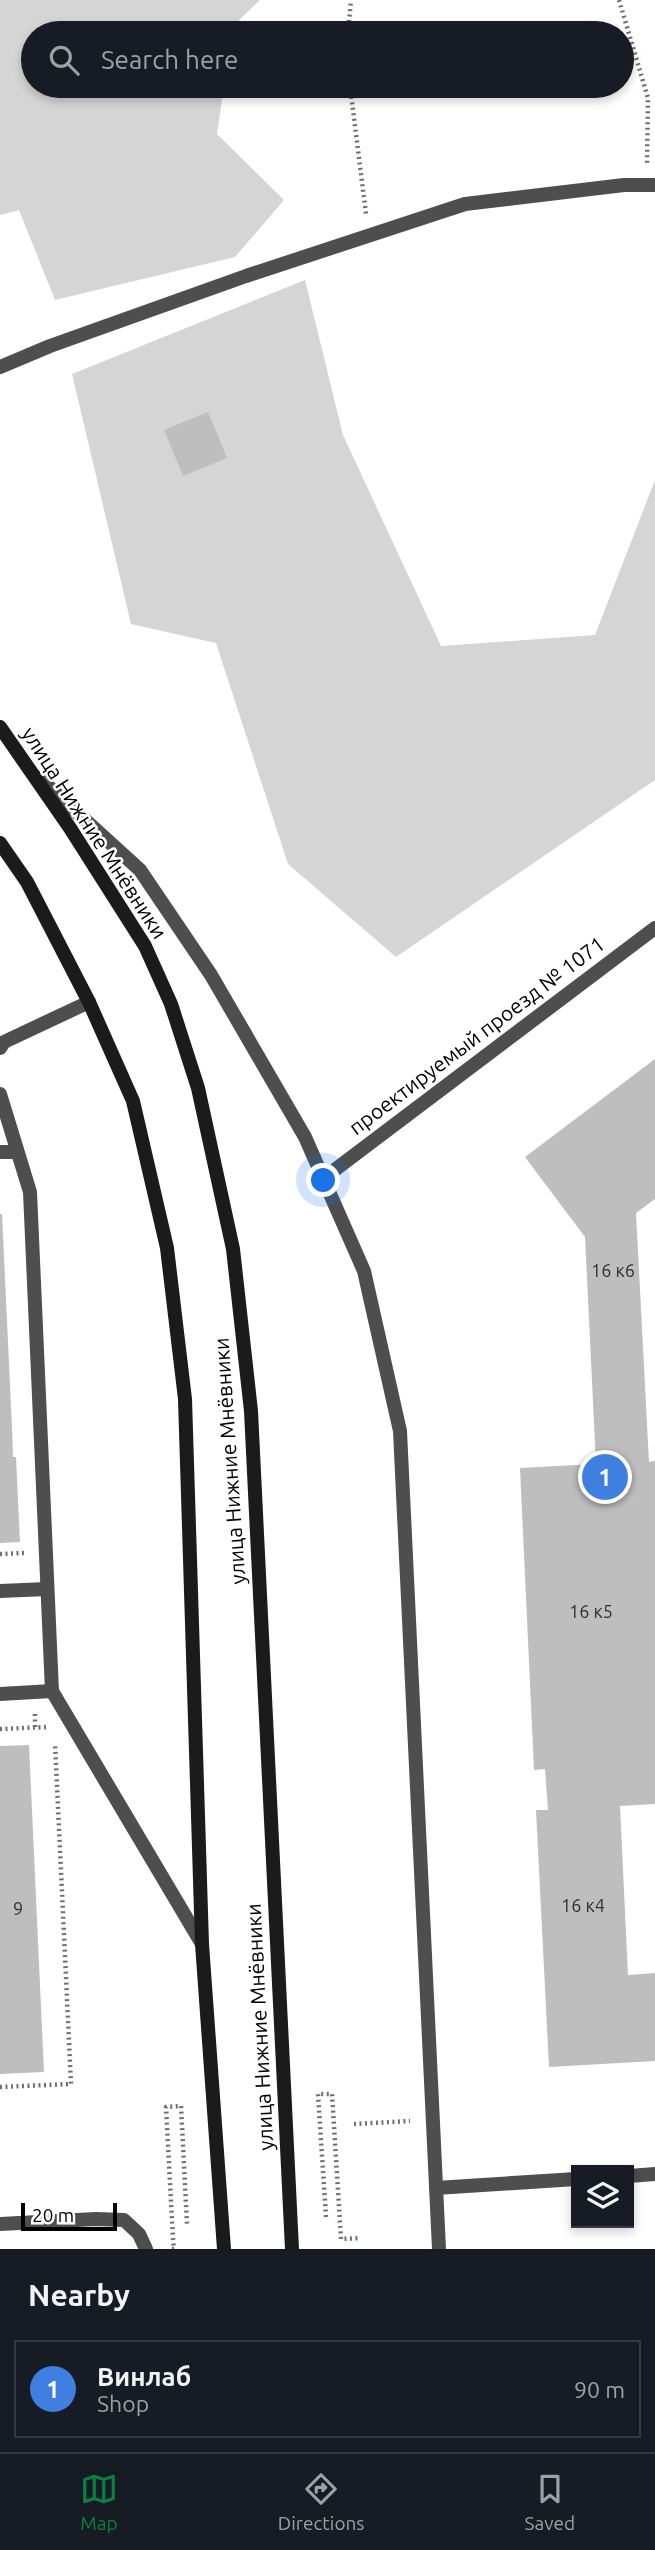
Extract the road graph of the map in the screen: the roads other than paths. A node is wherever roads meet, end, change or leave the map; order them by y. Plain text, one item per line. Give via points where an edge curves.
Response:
1 (651, 185) edge
2 (0, 367) edge
3 (0, 727) edge
4 (30, 770) junction
5 (0, 843) edge
6 (655, 928) edge
7 (89, 1002) junction
8 (0, 1048) edge
9 (0, 1094) edge
10 (0, 1152) edge
11 (17, 1152) junction
12 (324, 1178) junction
13 (47, 1588) junction
14 (0, 1591) edge
15 (52, 1691) junction
16 (0, 1694) edge
17 (202, 1944) junction
18 (655, 2174) edge
19 (634, 2176) edge
20 (571, 2179) edge
21 (436, 2188) junction
22 (0, 2224) edge
23 (146, 2249) edge
24 (224, 2249) edge
25 (292, 2249) edge
26 (439, 2249) edge

1 - 2 street via 464,204
3 - 4 main road, улица Нижние Мнёвники
4 - 12 street via 139,870 211,975
4 - 25 main road, улица Нижние Мнёвники via 145,946 171,1003 198,1088 233,1249 251,1411
5 - 7 main road, улица Нижние Мнёвники via 27,882
6 - 12 street, проектируемый проезд № 1071
7 - 8 street
7 - 17 main road, улица Нижние Мнёвники via 133,1101 171,1275 185,1399
9 - 11 street
10 - 11 street
11 - 13 street via 30,1200
12 - 21 street via 365,1271 400,1431
13 - 14 street
13 - 15 street
15 - 16 street
15 - 17 street
17 - 24 main road, улица Нижние Мнёвники
18 - 19 street
20 - 21 street
21 - 26 street
22 - 23 street via 124,2220

